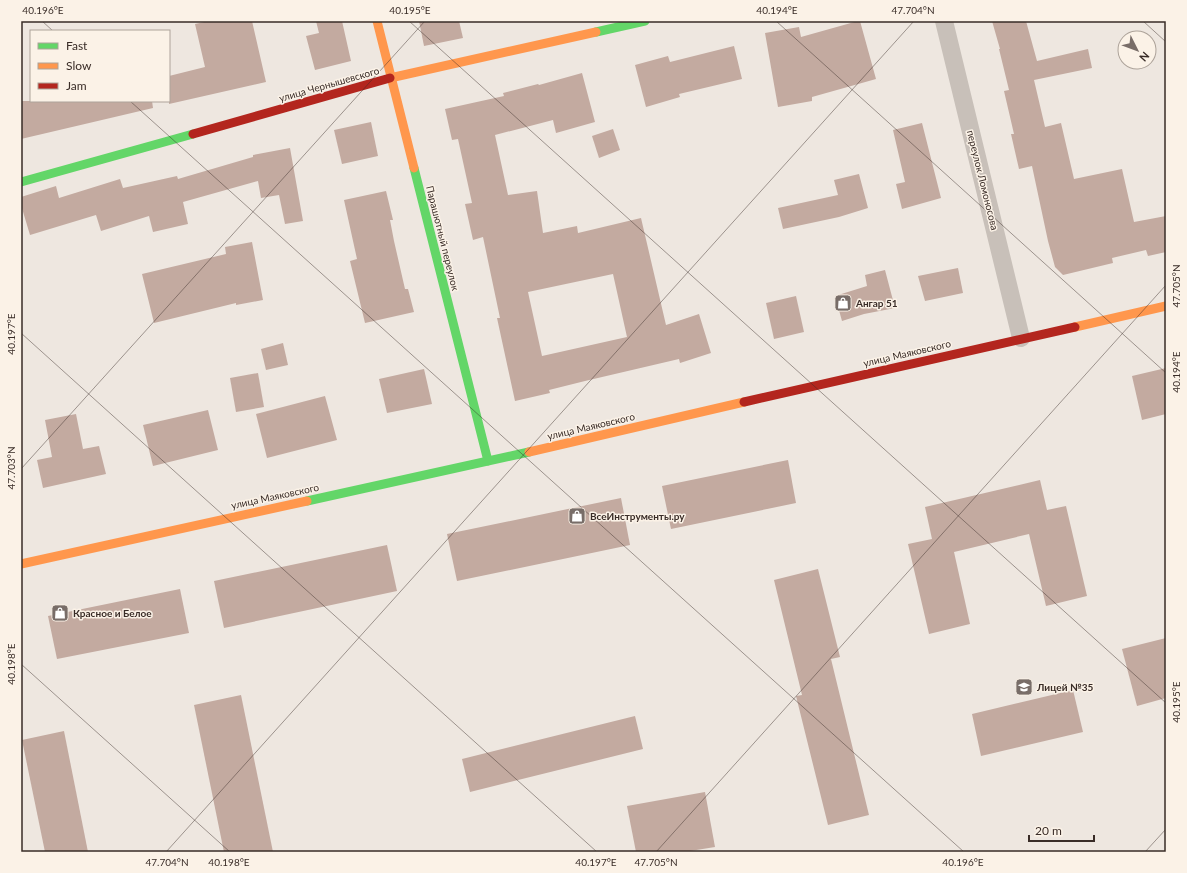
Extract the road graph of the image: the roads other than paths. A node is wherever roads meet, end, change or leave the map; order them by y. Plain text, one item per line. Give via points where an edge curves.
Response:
1 (377, 21) edge
2 (646, 21) edge
3 (944, 21) edge
4 (391, 78) junction
5 (21, 182) edge
6 (1166, 306) edge
7 (1021, 338) junction
8 (488, 461) junction
9 (21, 564) edge

1 - 4 main road, Парашютный переулок
2 - 4 main road, улица Чернышевского
3 - 7 street, переулок Ломоносова
4 - 5 main road, улица Чернышевского
4 - 8 main road, Парашютный переулок
6 - 7 main road, улица Маяковского
7 - 8 main road, улица Маяковского
8 - 9 main road, улица Маяковского

